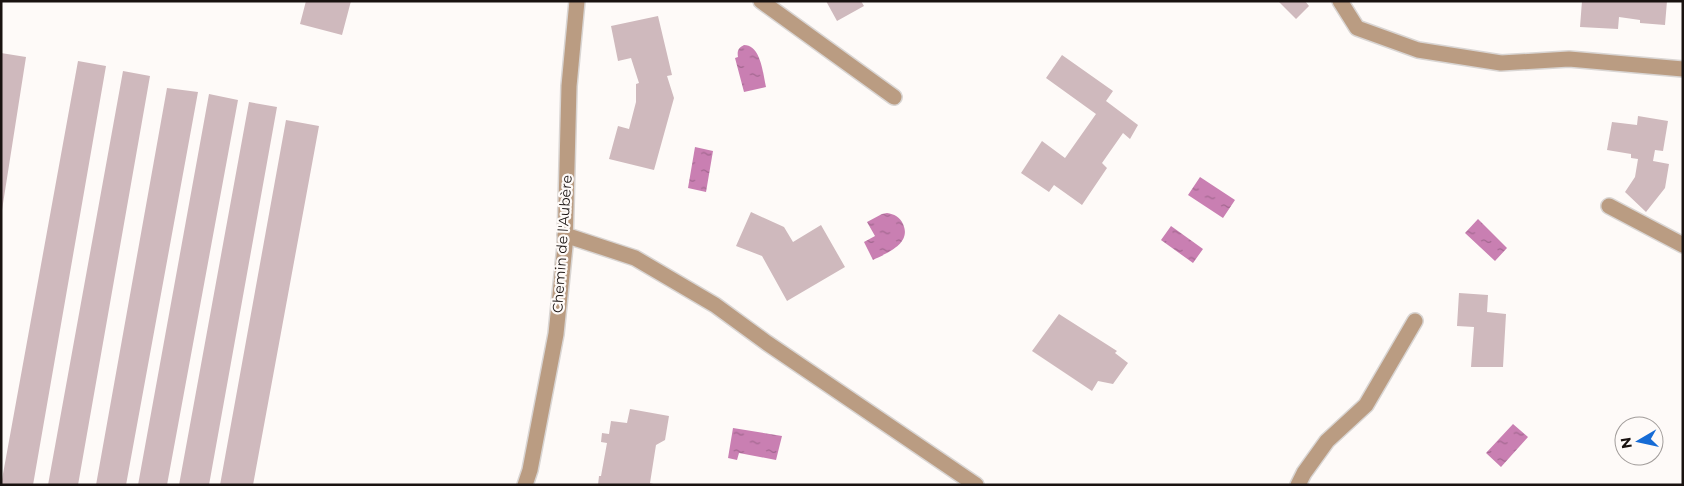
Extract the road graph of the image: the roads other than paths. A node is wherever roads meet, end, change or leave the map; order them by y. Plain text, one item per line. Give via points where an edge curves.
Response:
1 (577, 1) edge
2 (761, 1) edge
3 (1340, 1) edge
4 (1683, 69) edge
5 (894, 96) dead end
6 (1609, 206) dead end
7 (565, 235) junction
8 (1683, 245) edge
9 (1415, 321) dead end
10 (525, 485) edge
11 (976, 485) edge
12 (1298, 485) edge

1 - 7 street, Chemin de l'Aubère via 569,86
2 - 5 street
3 - 4 street via 1357,28 1418,50 1500,63 1569,58
6 - 8 street
7 - 10 street, Chemin de l'Aubère via 556,334
7 - 11 street via 636,258 715,305
9 - 12 street via 1366,406 1327,441

